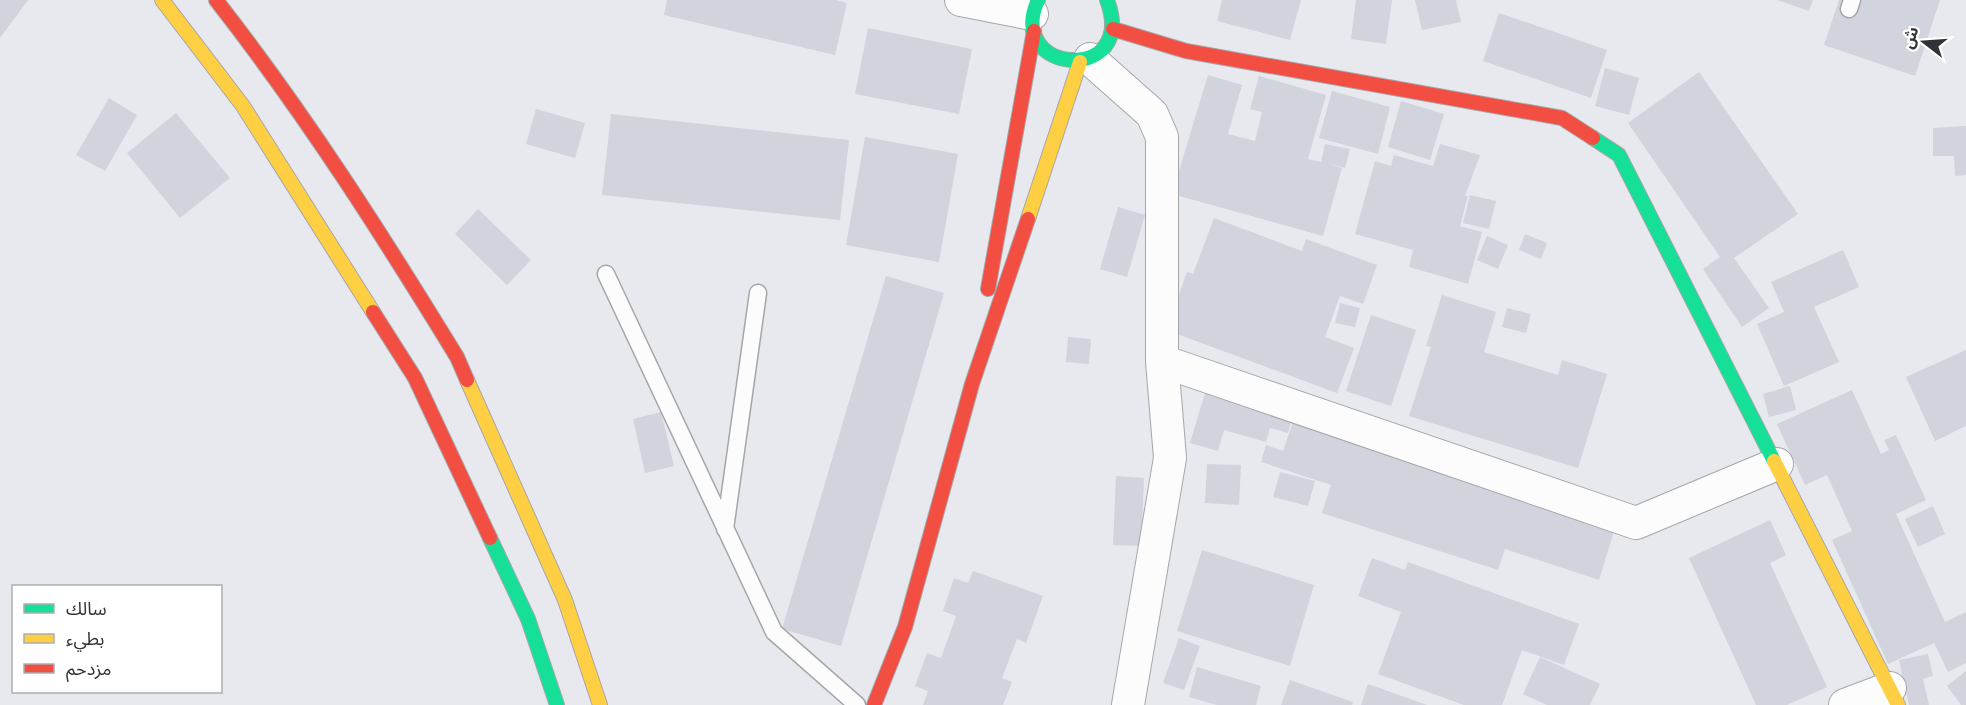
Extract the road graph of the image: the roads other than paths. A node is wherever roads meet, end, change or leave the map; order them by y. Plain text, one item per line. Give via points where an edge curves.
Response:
1 (162, 0) edge
2 (216, 0) edge
3 (961, 0) edge
4 (1109, 1) edge
5 (1034, 15) edge
6 (1113, 28) junction
7 (1085, 60) junction
8 (606, 274) dead end
9 (758, 293) dead end
10 (1162, 362) junction
11 (972, 382) junction
12 (1777, 464) junction
13 (725, 529) junction
14 (1894, 697) edge
15 (602, 702) edge
16 (1130, 704) edge
17 (557, 705) edge
18 (857, 705) edge
19 (874, 705) edge
20 (1845, 705) edge

1 - 17 main road via 243,106 415,378 528,618
2 - 15 main road via 368,211 458,357 565,600
3 - 5 street
4 - 6 main road
5 - 7 main road via 1043,49 1060,61
5 - 11 main road
6 - 7 main road via 1105,46
6 - 12 main road via 1186,51 1562,118 1619,155
7 - 10 street via 1152,114 1162,137
7 - 11 main road
8 - 13 lane
9 - 13 lane
10 - 12 street via 1636,523
10 - 16 street via 1170,458
11 - 19 main road via 910,617
12 - 14 main road
13 - 18 lane via 774,632
14 - 20 street

